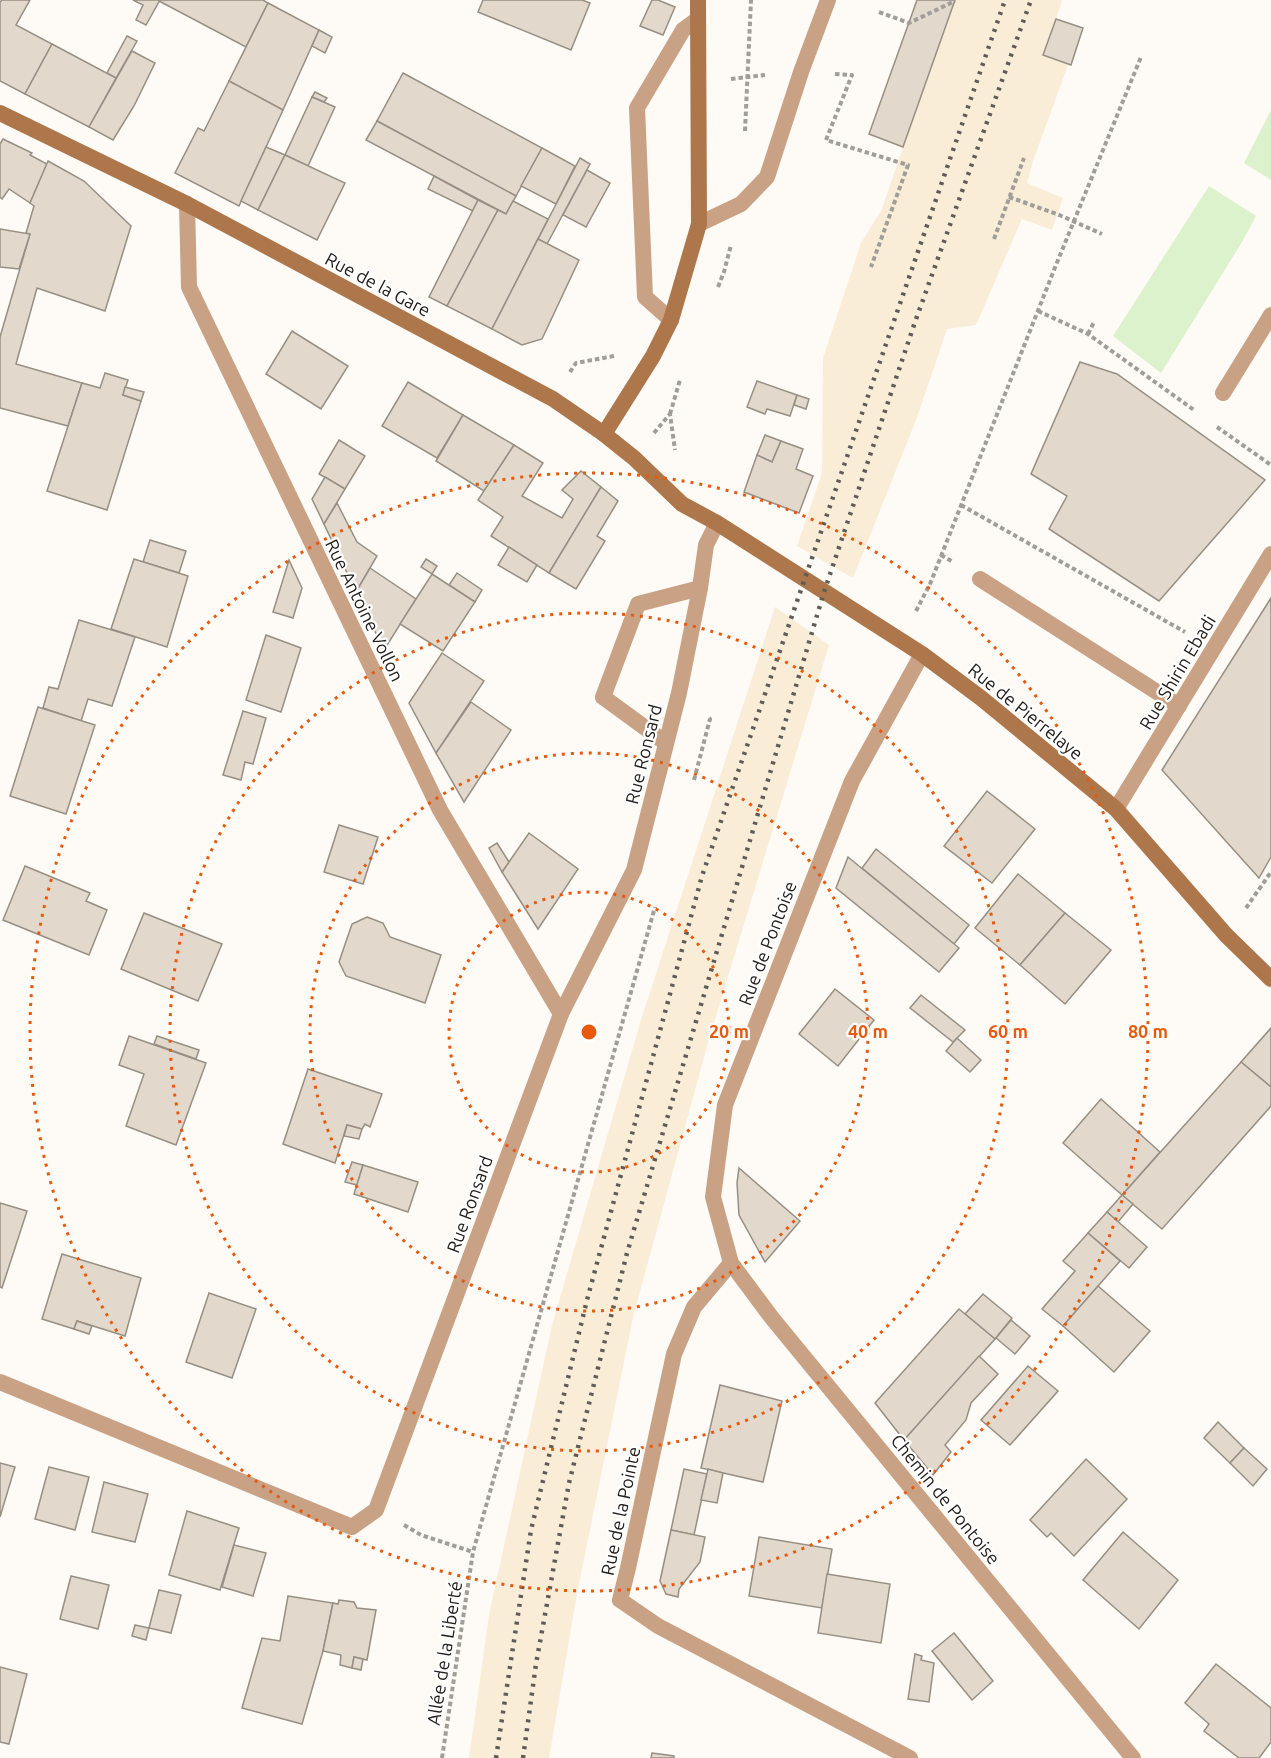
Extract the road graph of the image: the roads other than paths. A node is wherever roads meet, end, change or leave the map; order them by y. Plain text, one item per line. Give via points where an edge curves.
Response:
1 (698, 0) edge
2 (828, 0) edge
3 (698, 19) junction
4 (0, 112) edge
5 (187, 204) junction
6 (699, 224) junction
7 (1271, 315) edge
8 (671, 320) junction
9 (1223, 393) dead end
10 (604, 434) junction
11 (717, 523) junction
12 (1271, 554) edge
13 (980, 579) dead end
14 (700, 588) junction
15 (922, 654) junction
16 (1179, 706) junction
17 (666, 743) junction
18 (1116, 809) junction
19 (1271, 978) edge
20 (561, 1014) junction
21 (731, 1263) junction
22 (0, 1383) edge
23 (910, 1758) edge
24 (1133, 1758) edge

1 - 3 main road
2 - 6 street via 767,177 741,204
3 - 6 main road
3 - 8 street via 683,30 638,108 645,297
4 - 5 main road, Rue de la Gare
5 - 10 main road, Rue de la Gare via 553,399
5 - 20 street, Rue Antoine Vollon via 189,287 440,810
6 - 8 main road
7 - 9 street
8 - 10 main road
10 - 11 main road, Rue de la Gare via 682,504
11 - 14 street, Rue Ronsard via 706,545
11 - 15 main road, Rue de Pierrelaye
12 - 16 street, Rue Shirin Ebadi
13 - 16 street
14 - 17 street, Rue Ronsard
14 - 17 street via 638,604 603,697
15 - 18 main road, Rue de Pierrelaye
15 - 21 street, Rue de Pontoise via 852,782 725,1105 713,1197
16 - 18 street, Rue Shirin Ebadi
17 - 20 street, Rue Ronsard via 634,870
18 - 19 main road, Rue de Pierrelaye via 1226,935
20 - 22 street, Rue Ronsard via 376,1510 352,1527
21 - 23 street, Rue de la Pointe via 694,1307 674,1354 620,1600 658,1626
21 - 24 street, Chemin de Pontoise

